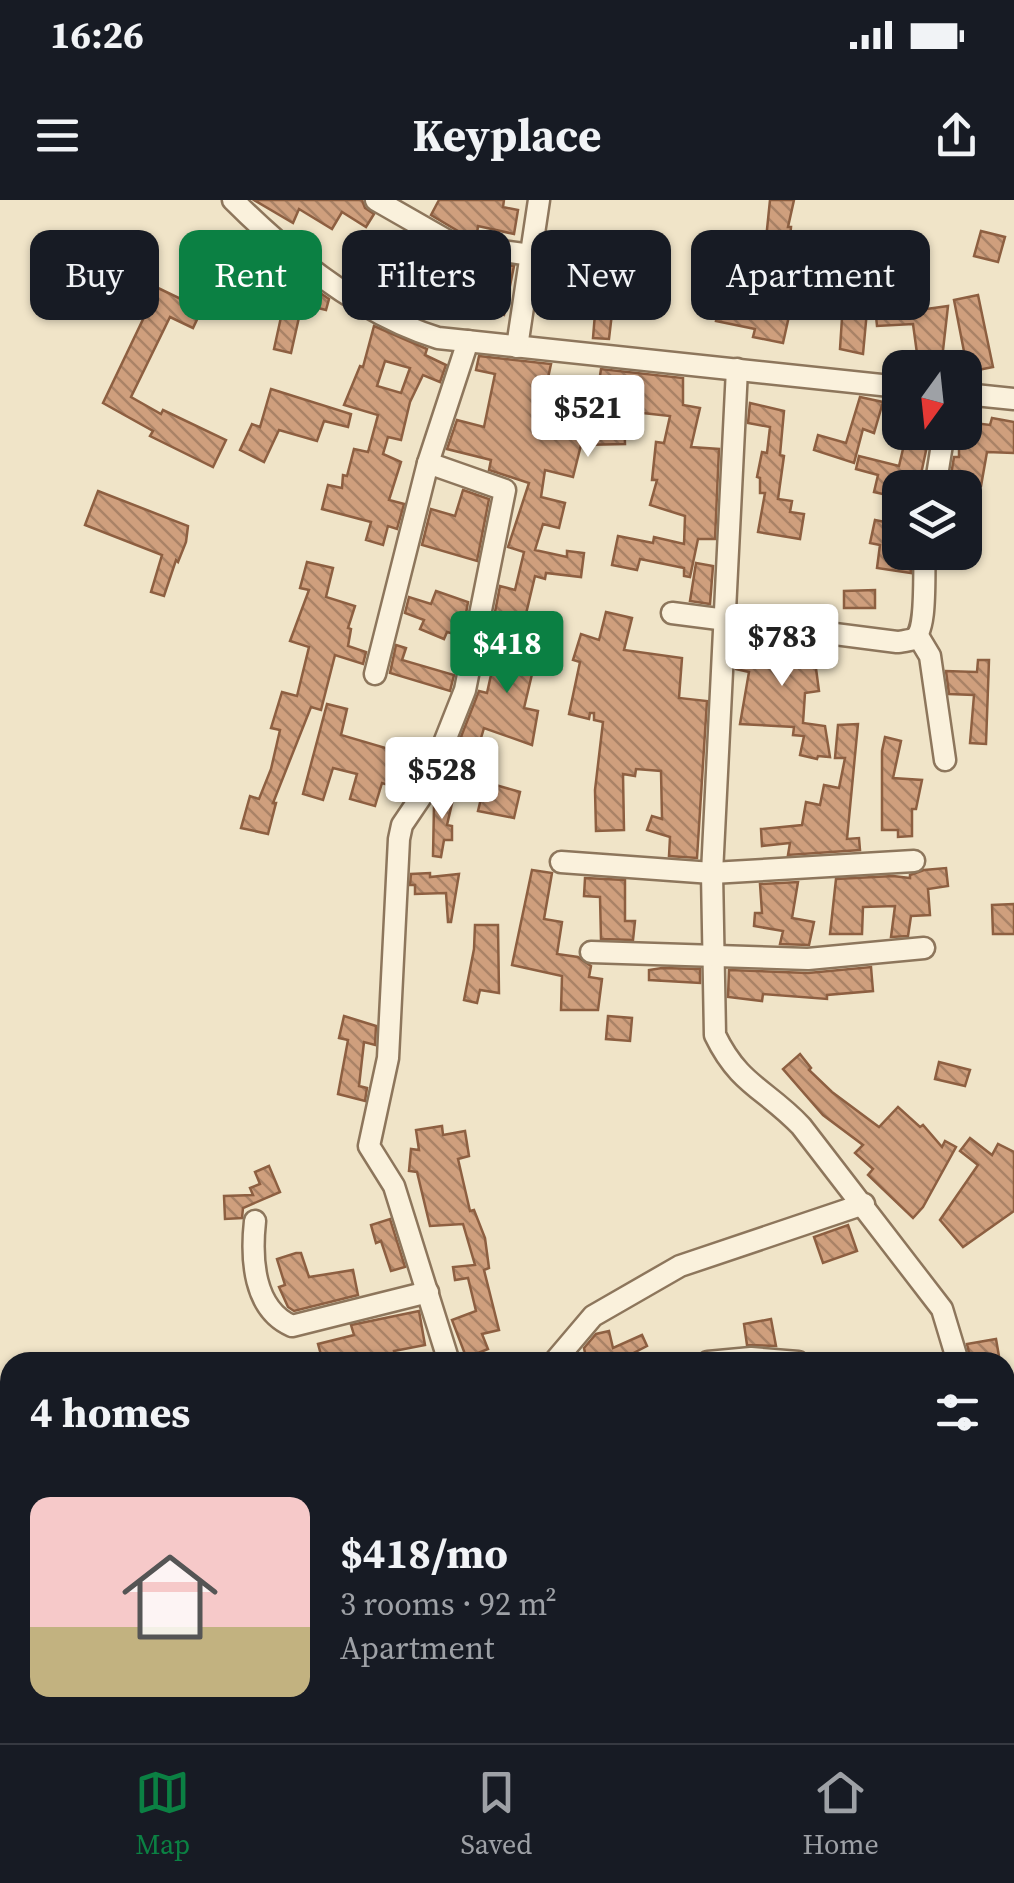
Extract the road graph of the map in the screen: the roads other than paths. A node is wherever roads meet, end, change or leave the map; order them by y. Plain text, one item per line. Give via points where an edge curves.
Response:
1 (232, 200) edge
2 (376, 200) edge
3 (538, 200) edge
4 (534, 230) edge
5 (531, 255) joint
6 (468, 341) junction
7 (518, 347) junction
8 (736, 369) junction
9 (882, 386) edge
10 (982, 396) edge
11 (1014, 399) edge
12 (428, 463) junction
13 (924, 570) edge
14 (672, 613) dead end
15 (725, 620) junction
16 (918, 636) junction
17 (374, 674) dead end
18 (946, 760) dead end
19 (914, 860) dead end
20 (561, 862) dead end
21 (712, 873) junction
22 (924, 948) dead end
23 (592, 952) dead end
24 (714, 956) junction
25 (864, 1204) junction
26 (255, 1221) dead end
27 (428, 1292) junction
28 (447, 1352) edge
29 (562, 1352) edge
30 (953, 1352) edge

1 - 6 street via 308,268 378,312 438,338
2 - 5 street via 453,244
3 - 4 street
5 - 7 street
6 - 7 street
6 - 12 street
7 - 8 street
8 - 9 street
8 - 15 street
10 - 11 street
12 - 17 street
12 - 27 street via 504,490 465,690 426,791 398,839 388,1058 369,1146 394,1186
13 - 16 street
14 - 15 street
15 - 16 street via 897,642
15 - 21 street
16 - 18 street via 930,656
19 - 21 street
20 - 21 street
21 - 24 street
22 - 24 street via 808,959
23 - 24 street
24 - 25 street via 715,1035 726,1059 802,1126
25 - 29 street via 680,1266 593,1316
25 - 30 street via 942,1309
26 - 27 street via 260,1291 278,1320 292,1326
27 - 28 street

